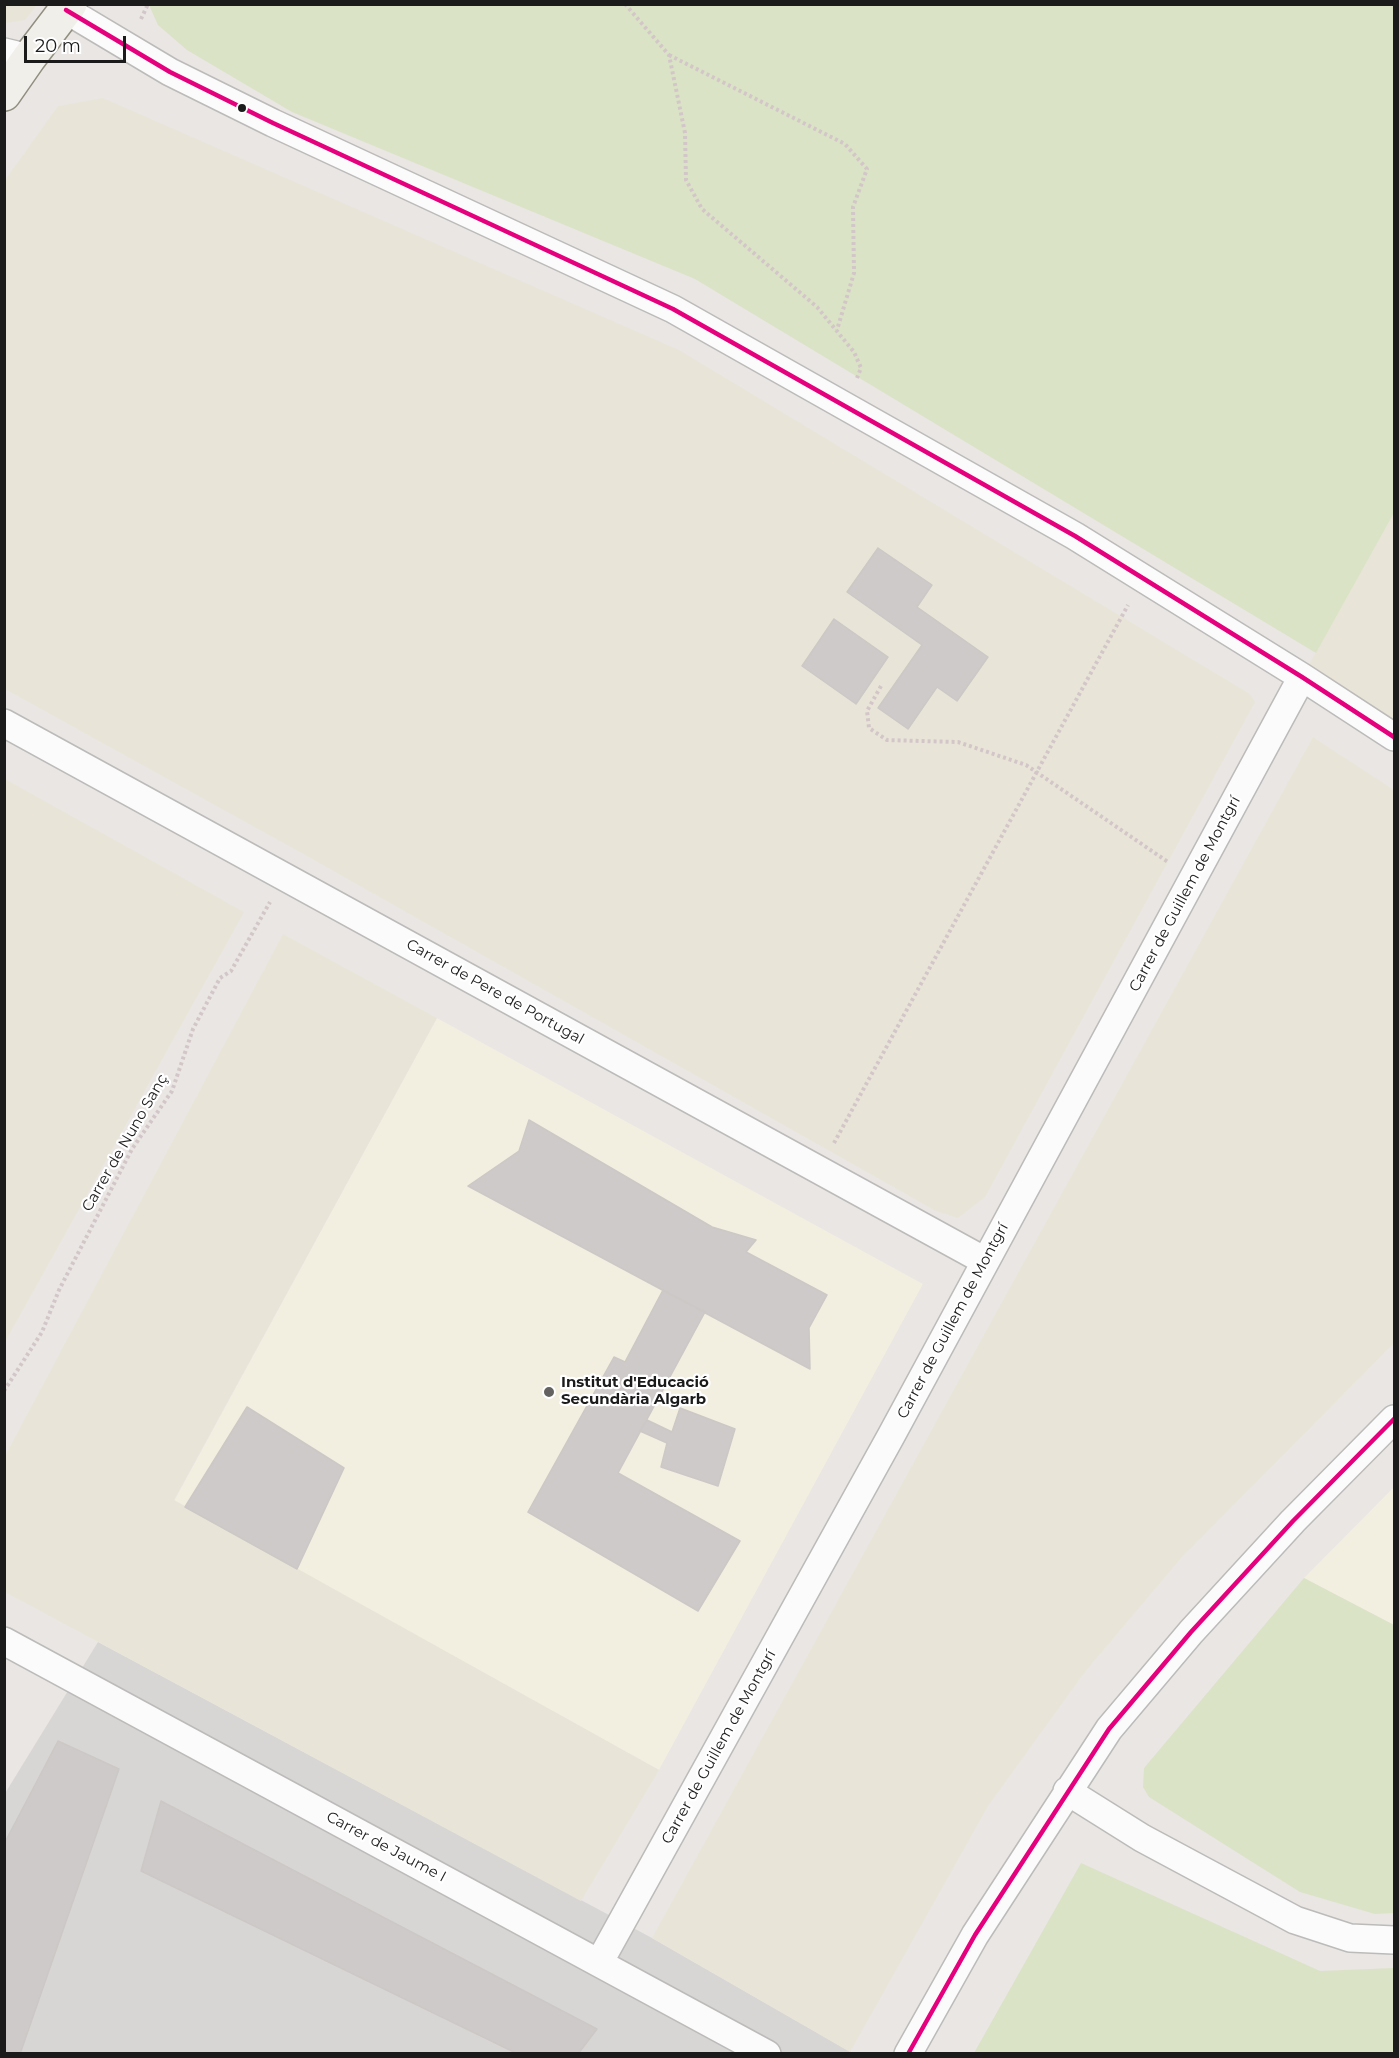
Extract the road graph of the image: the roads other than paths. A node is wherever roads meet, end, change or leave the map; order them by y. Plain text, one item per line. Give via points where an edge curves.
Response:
1 (68, 7) edge
2 (17, 55) edge
3 (4, 94) edge
4 (1302, 677) junction
5 (4, 723) edge
6 (1395, 737) edge
7 (985, 1261) junction
8 (1395, 1419) edge
9 (4, 1641) edge
10 (1067, 1791) junction
11 (1395, 1940) edge
12 (599, 1963) junction
13 (767, 2054) edge
14 (908, 2054) edge

1 - 2 main road
1 - 4 street via 171,72 273,123 673,309 1075,536
2 - 3 main road
4 - 6 street
4 - 7 street, Carrer de Guillem de Montgrí
5 - 7 street, Carrer de Pere de Portugal
7 - 12 street, Carrer de Guillem de Montgrí
8 - 10 street via 1293,1521 1191,1632 1109,1729
9 - 12 street, Carrer de Jaume I
10 - 11 street via 1142,1838 1295,1920 1350,1938
10 - 14 street via 975,1935
12 - 13 street, Carrer de Jaume I

